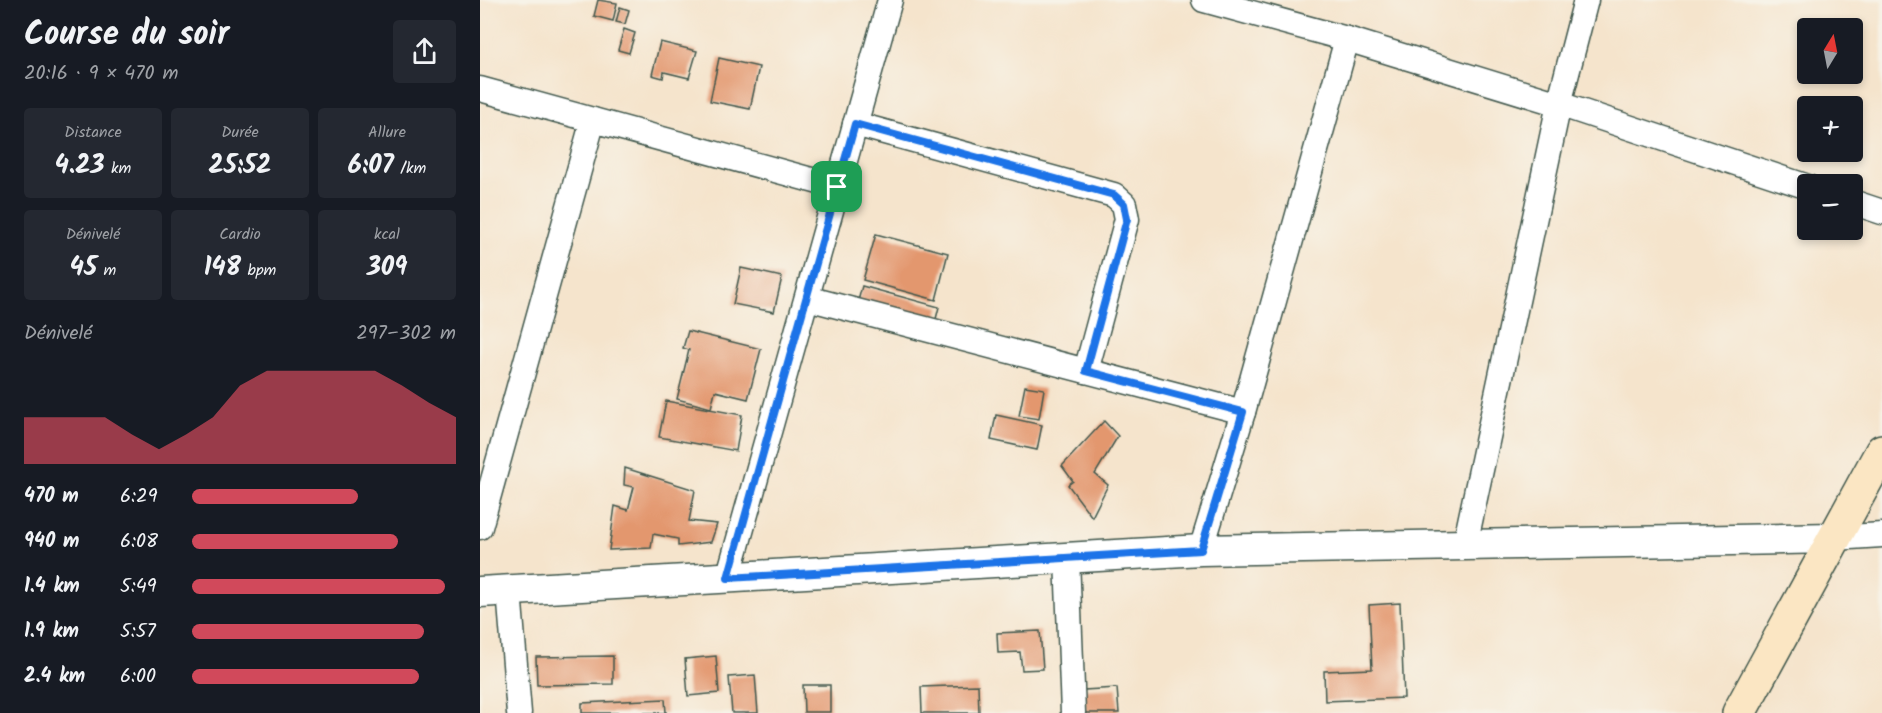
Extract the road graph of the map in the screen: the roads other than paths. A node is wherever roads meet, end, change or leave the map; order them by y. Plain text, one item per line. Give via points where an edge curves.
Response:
1 (890, 0) edge
2 (1204, 0) edge
3 (1586, 0) edge
4 (1347, 39) junction
5 (480, 89) edge
6 (1559, 104) junction
7 (593, 120) junction
8 (855, 124) junction
9 (1797, 183) edge
10 (837, 187) junction
11 (1863, 206) edge
12 (1882, 212) edge
13 (807, 298) junction
14 (1086, 371) junction
15 (1243, 412) junction
16 (1882, 451) edge
17 (480, 527) edge
18 (1882, 535) edge
19 (1834, 538) junction
20 (1465, 545) junction
21 (1201, 550) junction
22 (1067, 558) junction
23 (728, 578) junction
24 (494, 591) edge
25 (519, 713) edge
26 (1073, 713) edge
27 (1739, 713) edge

1 - 8 street
2 - 4 street
3 - 6 street
4 - 6 street
4 - 15 street
5 - 7 street
6 - 9 street
6 - 20 street
7 - 10 street
7 - 17 street
8 - 10 street
8 - 14 street via 1114,195 1124,204 1127,219
10 - 13 street
11 - 12 street
13 - 14 street
13 - 23 street
14 - 15 street
15 - 21 street
16 - 19 main road
18 - 19 street
19 - 20 street
19 - 27 main road
20 - 21 street
21 - 22 street
22 - 23 street
22 - 26 street
23 - 24 street
24 - 25 street

